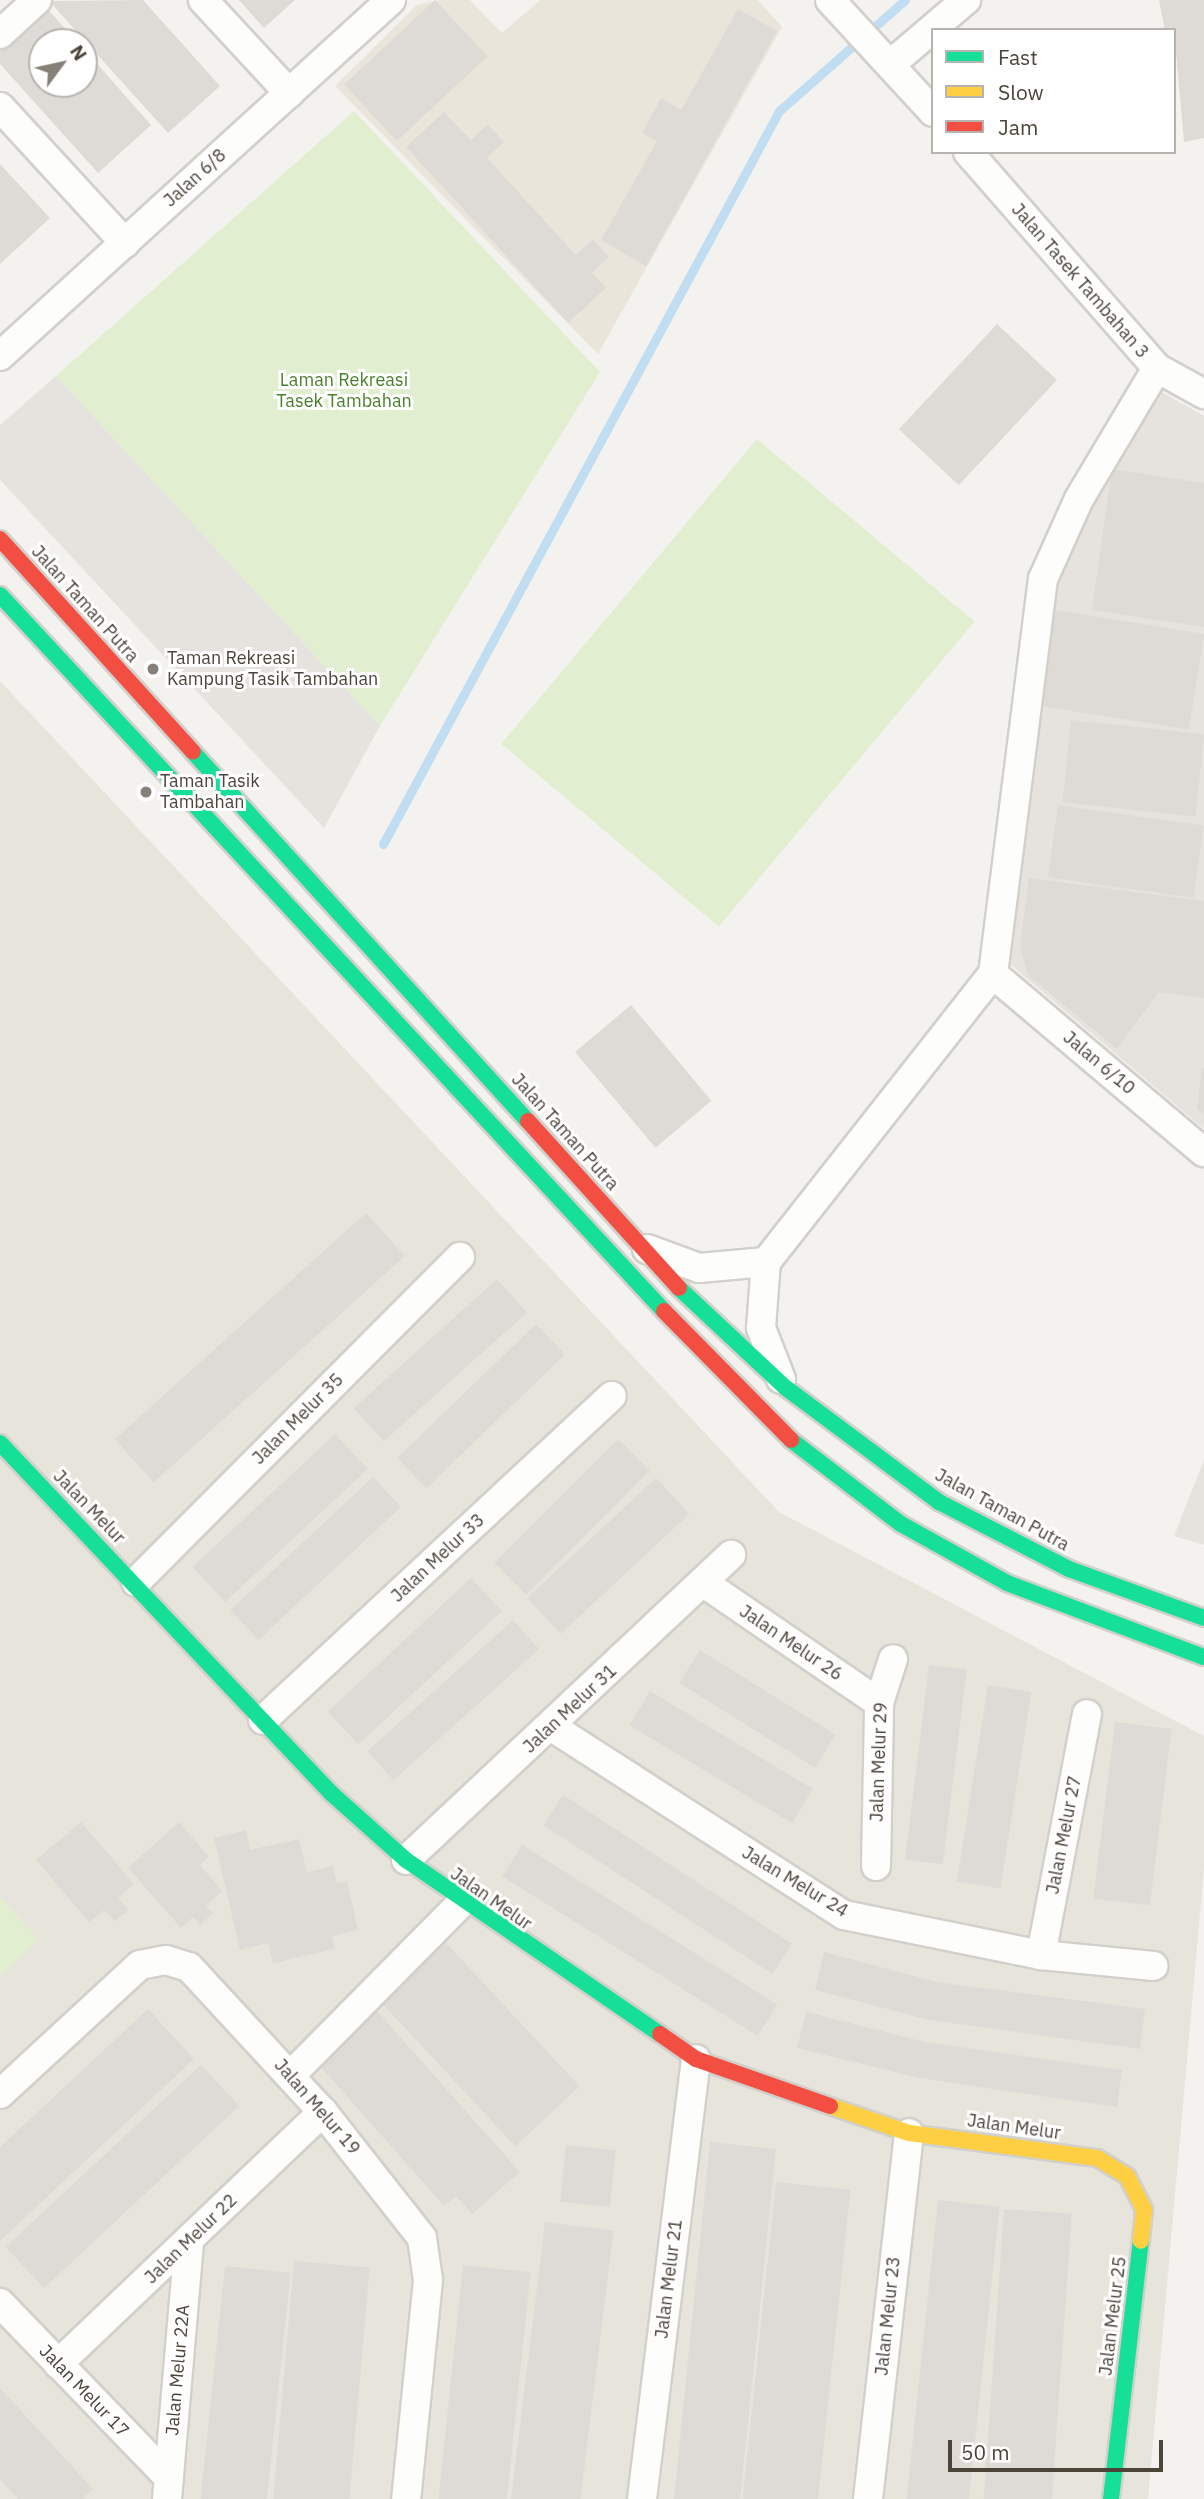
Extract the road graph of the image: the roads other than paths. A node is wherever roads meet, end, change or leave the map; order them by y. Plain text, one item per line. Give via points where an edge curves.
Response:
1 (37, 0) edge
2 (202, 0) edge
3 (391, 0) edge
4 (966, 0) edge
5 (835, 6) edge
6 (0, 34) edge
7 (882, 55) junction
8 (289, 93) junction
9 (0, 107) edge
10 (931, 110) edge
11 (970, 154) edge
12 (125, 243) junction
13 (0, 356) edge
14 (1157, 368) junction
15 (1204, 394) edge
16 (0, 539) edge
17 (0, 596) edge
18 (296, 864) junction
19 (267, 890) junction
20 (993, 974) junction
21 (1204, 1152) edge
22 (646, 1249) junction
23 (460, 1257) dead end
24 (766, 1262) junction
25 (786, 1388) junction
26 (612, 1396) dead end
27 (0, 1443) edge
28 (731, 1555) dead end
29 (136, 1582) junction
30 (704, 1583) junction
31 (1204, 1618) edge
32 (1204, 1657) edge
33 (893, 1659) dead end
34 (879, 1703) junction
35 (1087, 1714) dead end
36 (262, 1720) junction
37 (552, 1727) junction
38 (406, 1860) junction
39 (876, 1866) dead end
40 (461, 1903) junction
41 (1041, 1955) junction
42 (1153, 1966) dead end
43 (696, 2059) junction
44 (291, 2075) junction
45 (0, 2094) edge
46 (323, 2112) junction
47 (909, 2133) junction
48 (1097, 2158) joint
49 (189, 2241) junction
50 (0, 2303) edge
51 (58, 2364) junction
52 (168, 2489) edge
53 (406, 2499) edge
54 (642, 2499) edge
55 (867, 2499) edge
56 (1111, 2499) edge

1 - 6 street
2 - 8 street
3 - 8 street, Jalan 6/8
4 - 7 street
5 - 7 street
7 - 10 street
8 - 12 street, Jalan 6/8
9 - 12 street
11 - 14 street, Jalan Tasek Tambahan 3
12 - 13 street, Jalan 6/8
14 - 15 street, Jalan Tasek Tambahan 3
14 - 20 street via 1079,499 1043,579
16 - 18 street, Jalan Taman Putra
17 - 19 street
18 - 19 street
18 - 22 street, Jalan Taman Putra
19 - 32 street via 771,1425 901,1524 1007,1583
20 - 21 street, Jalan 6/10
20 - 24 street
22 - 24 street via 699,1268
22 - 25 street, Jalan Taman Putra via 696,1306
23 - 29 street, Jalan Melur 35
24 - 25 street via 761,1328
25 - 31 street, Jalan Taman Putra via 939,1502 1069,1569
26 - 36 street, Jalan Melur 33
27 - 29 street, Jalan Melur
28 - 30 street, Jalan Melur 31
29 - 36 street, Jalan Melur
30 - 34 street, Jalan Melur 26
30 - 37 street, Jalan Melur 31
33 - 34 street, Jalan Melur 29
34 - 39 street, Jalan Melur 29
35 - 41 street, Jalan Melur 27
36 - 38 street, Jalan Melur
37 - 38 street, Jalan Melur 31
37 - 41 street, Jalan Melur 24 via 844,1916
38 - 40 street, Jalan Melur
40 - 43 street, Jalan Melur
40 - 44 street
41 - 42 street, Jalan Melur 24
43 - 47 street, Jalan Melur
43 - 54 street, Jalan Melur 21
44 - 45 street, Jalan Melur 19 via 189,1967 166,1960 140,1965
44 - 46 street, Jalan Melur 19
46 - 49 street, Jalan Melur 22
46 - 53 street, Jalan Melur 19 via 422,2238 428,2280
47 - 48 street, Jalan Melur
47 - 55 street, Jalan Melur 23
48 - 56 street, Jalan Melur 25 via 1127,2176 1144,2210
49 - 51 street, Jalan Melur 22
49 - 52 street, Jalan Melur 22A
50 - 51 street, Jalan Melur 17
51 - 52 street, Jalan Melur 17

